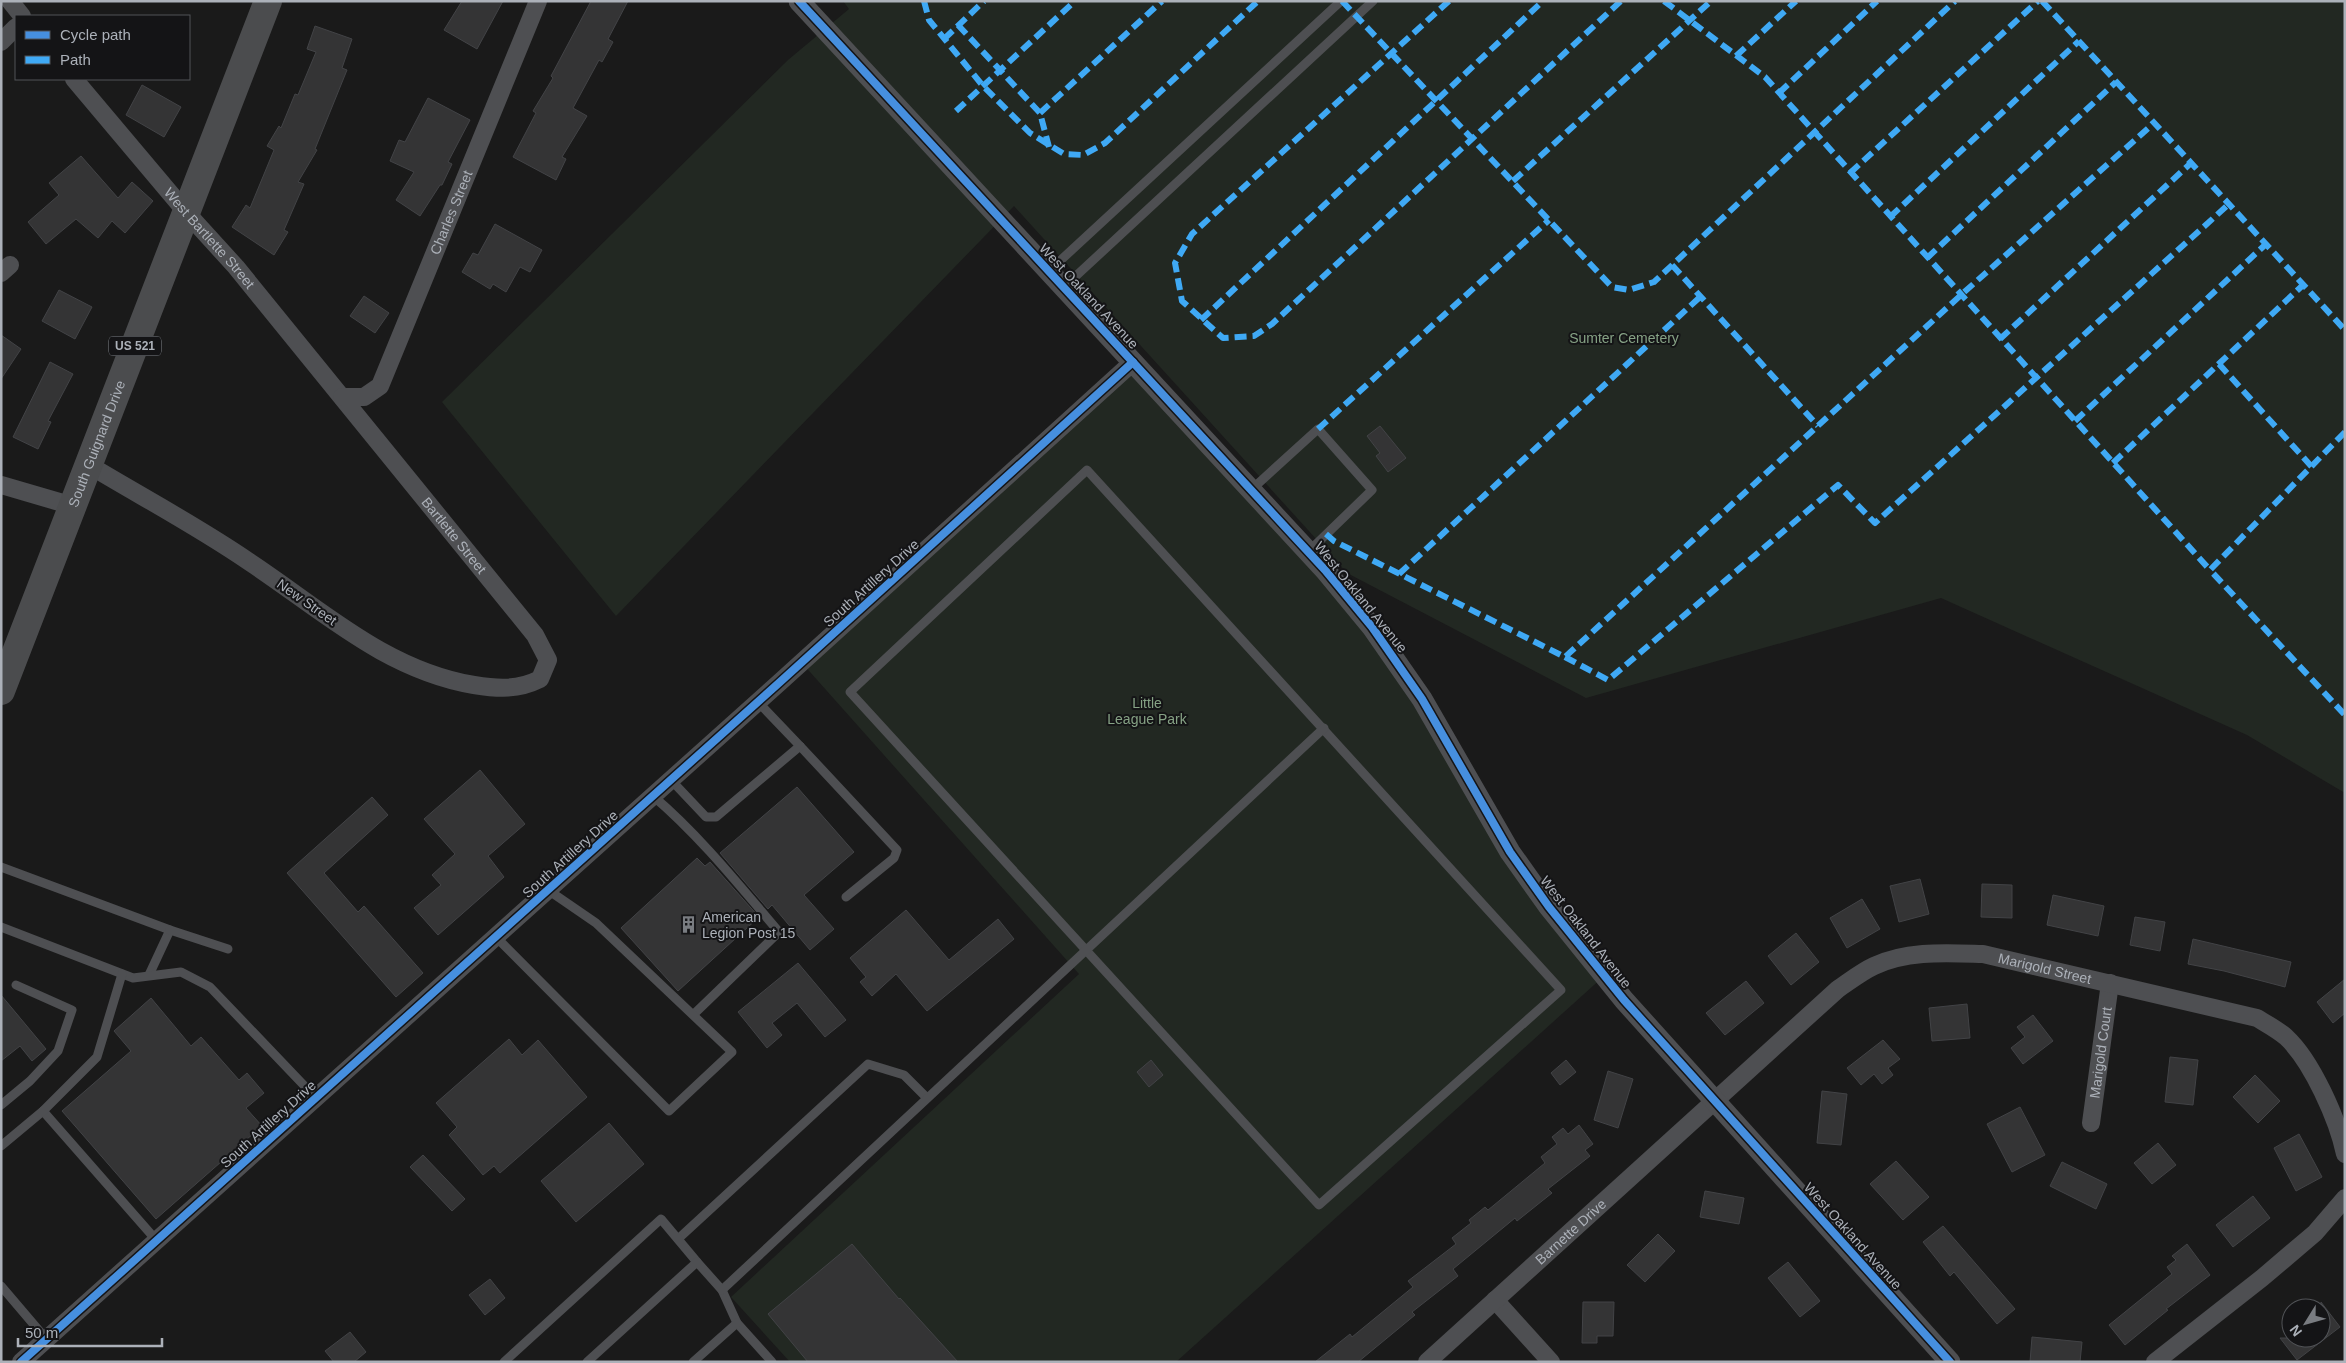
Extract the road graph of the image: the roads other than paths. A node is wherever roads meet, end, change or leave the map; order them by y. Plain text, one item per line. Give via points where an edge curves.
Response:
1 (10, 1) edge
2 (268, 1) edge
3 (538, 1) edge
4 (798, 1) edge
5 (1341, 1) edge
6 (1373, 1) edge
7 (21, 15) edge
8 (15, 28) edge
9 (1, 42) edge
10 (75, 80) edge
11 (186, 212) junction
12 (1048, 271) junction
13 (1064, 287) junction
14 (1133, 362) junction
15 (342, 397) junction
16 (89, 465) junction
17 (1, 485) edge
18 (1251, 490) junction
19 (73, 506) junction
20 (1308, 552) junction
21 (540, 679) joint
22 (1, 691) edge
23 (758, 702) junction
24 (1324, 728) junction
25 (800, 746) junction
26 (671, 780) junction
27 (652, 796) junction
28 (1, 867) edge
29 (548, 890) junction
30 (846, 897) dead end
31 (1, 927) edge
32 (170, 930) junction
33 (496, 937) junction
34 (228, 949) dead end
35 (1085, 949) junction
36 (122, 974) junction
37 (149, 976) junction
38 (2110, 982) junction
39 (16, 985) dead end
40 (694, 1014) junction
41 (316, 1098) junction
42 (926, 1098) junction
43 (1714, 1100) junction
44 (1, 1105) edge
45 (43, 1111) junction
46 (2091, 1123) dead end
47 (1, 1146) edge
48 (2345, 1154) edge
49 (2345, 1198) edge
50 (678, 1239) junction
51 (157, 1241) junction
52 (697, 1262) junction
53 (1, 1286) edge
54 (722, 1290) junction
55 (1495, 1300) junction
56 (736, 1323) junction
57 (47, 1340) junction
58 (21, 1362) edge
59 (504, 1362) edge
60 (587, 1362) edge
61 (693, 1362) edge
62 (772, 1362) edge
63 (1426, 1362) edge
64 (1551, 1362) edge
65 (1950, 1362) edge
66 (2155, 1362) edge

1 - 7 street
2 - 11 highway, South Guignard Drive / US 521
3 - 15 street, Charles Street via 380,386 364,397
4 - 12 street, West Oakland Avenue
5 - 12 lane
6 - 13 lane
8 - 9 street
10 - 11 street, West Bartlette Street
11 - 15 street, West Bartlette Street via 236,267
11 - 16 highway, South Guignard Drive / US 521
12 - 13 street, West Oakland Avenue
13 - 14 street, West Oakland Avenue
14 - 18 street, West Oakland Avenue
14 - 23 street, South Artillery Drive
15 - 21 street, Bartlette Street via 535,635 548,660
16 - 19 highway, South Guignard Drive / US 521
16 - 21 street, New Street via 247,560 378,651 409,666 456,682 500,688 525,687
17 - 19 street
18 - 20 street, West Oakland Avenue
18 - 20 lane via 1318,429 1372,490
19 - 22 highway, South Guignard Drive / US 521
20 - 43 street, West Oakland Avenue via 1399,663 1510,852 1549,907 1624,1000
23 - 25 lane
23 - 26 street, South Artillery Drive
24 - 35 lane
24 - 35 lane via 1087,470 850,692
24 - 35 lane via 1561,990 1319,1205
25 - 26 lane via 716,817 706,817
25 - 30 lane via 897,850 894,858
26 - 27 street, South Artillery Drive
27 - 29 street, South Artillery Drive
27 - 40 lane via 720,862 779,932
28 - 32 lane
29 - 33 street, South Artillery Drive
29 - 40 lane via 596,923
31 - 36 lane
32 - 34 lane
32 - 37 lane
33 - 40 lane via 669,1110 732,1052
33 - 41 street, South Artillery Drive
35 - 42 lane
36 - 37 lane via 132,978
36 - 45 lane via 97,1057
37 - 41 lane via 181,972 210,987
38 - 43 street, Marigold Street via 1983,954 1926,954 1877,964 1838,989
38 - 46 street, Marigold Court
38 - 48 street, Marigold Street via 2246,1014 2270,1025 2287,1038 2308,1065 2341,1135
39 - 44 lane via 72,1010 58,1051 30,1081
41 - 51 street, South Artillery Drive
42 - 50 lane via 904,1076 868,1064
42 - 54 lane
43 - 55 street, Barnette Drive
43 - 65 street, West Oakland Avenue
45 - 47 lane
45 - 51 lane
49 - 66 street via 2316,1233
50 - 52 lane
50 - 59 lane via 661,1219
51 - 57 street, South Artillery Drive
52 - 54 lane
52 - 60 lane
53 - 57 lane
54 - 56 lane
55 - 63 street, Barnette Drive
55 - 64 street
56 - 61 lane
56 - 62 lane
57 - 58 street, South Artillery Drive

